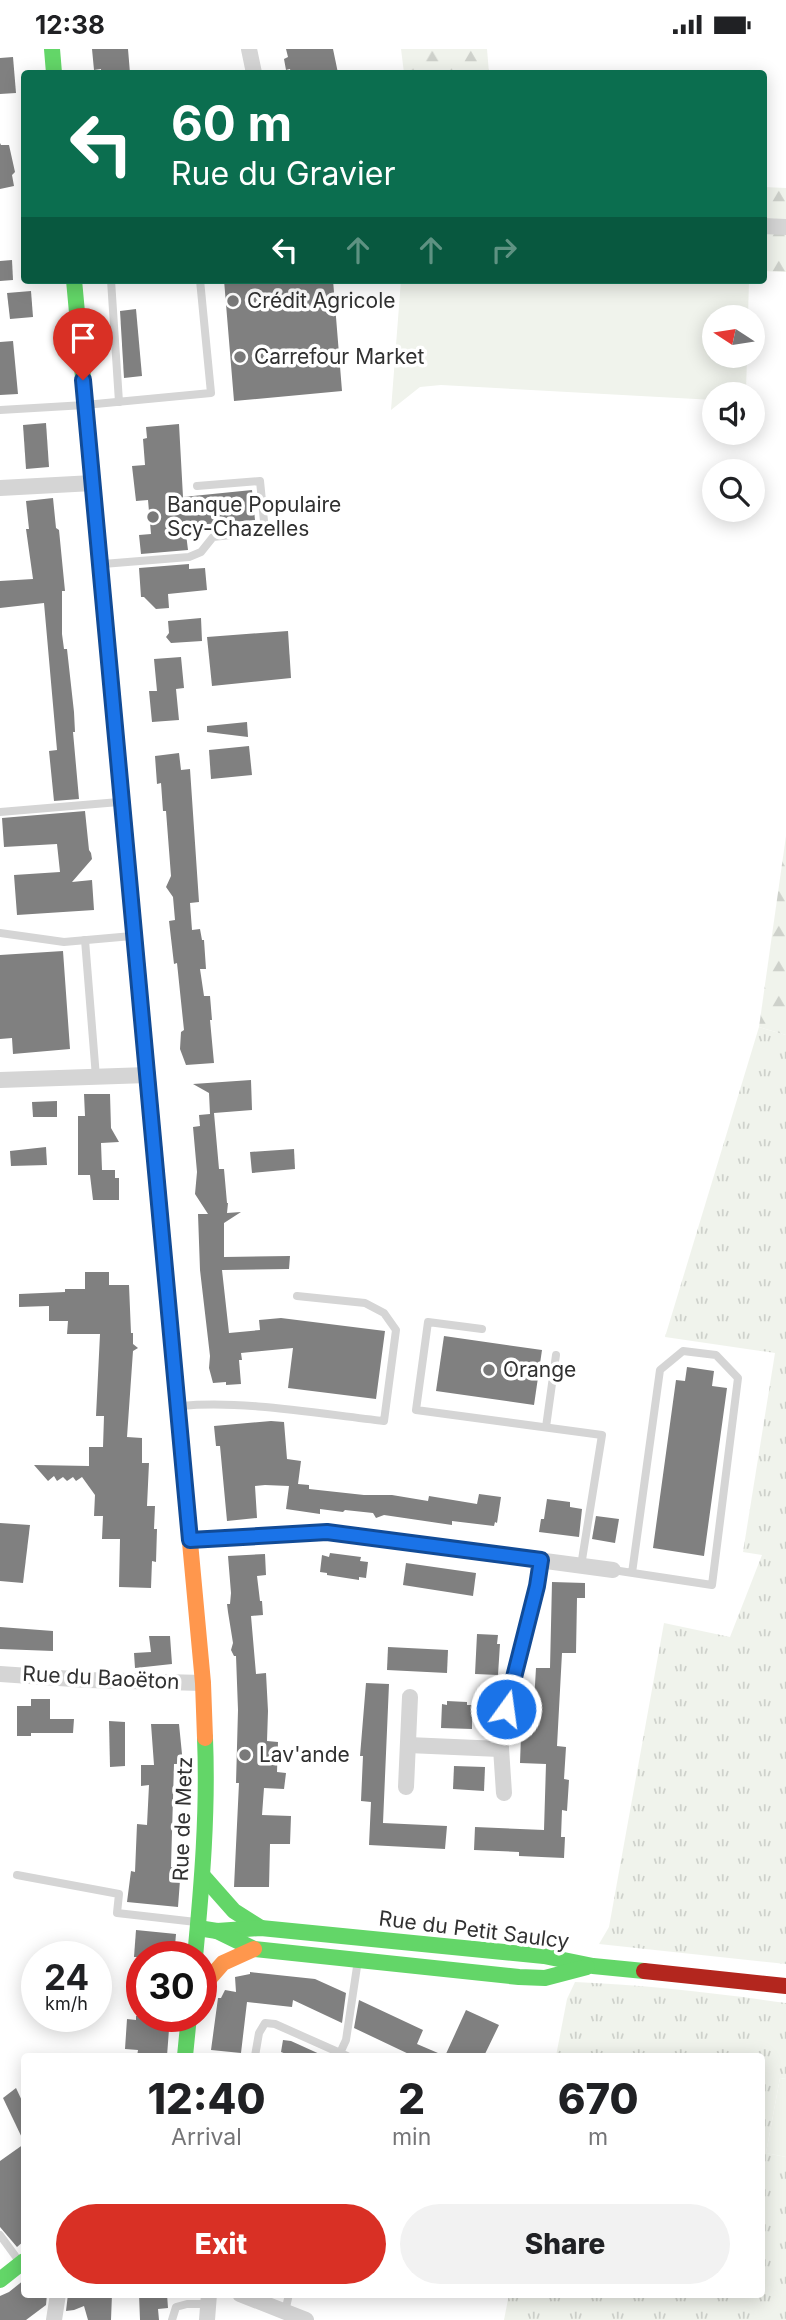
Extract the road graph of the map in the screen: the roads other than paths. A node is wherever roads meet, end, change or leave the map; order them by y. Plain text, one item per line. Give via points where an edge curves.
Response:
1 (52, 49) edge
2 (249, 49) edge
3 (54, 70) edge
4 (253, 70) edge
5 (767, 226) edge
6 (786, 226) edge
7 (74, 284) edge
8 (111, 284) edge
9 (200, 284) edge
10 (119, 402) junction
11 (85, 405) junction
12 (0, 410) edge
13 (93, 483) junction
14 (197, 486) dead end
15 (0, 488) edge
16 (296, 528) dead end
17 (265, 531) junction
18 (100, 564) junction
19 (122, 802) junction
20 (0, 812) edge
21 (0, 933) edge
22 (135, 936) junction
23 (85, 940) junction
24 (148, 1075) junction
25 (96, 1077) junction
26 (0, 1080) edge
27 (297, 1296) dead end
28 (482, 1329) dead end
29 (556, 1355) dead end
30 (178, 1406) junction
31 (546, 1427) junction
32 (190, 1540) junction
33 (541, 1560) junction
34 (581, 1566) junction
35 (613, 1570) joint
36 (632, 1573) junction
37 (0, 1674) edge
38 (203, 1683) junction
39 (410, 1697) dead end
40 (408, 1745) junction
41 (500, 1749) junction
42 (406, 1787) dead end
43 (504, 1793) dead end
44 (17, 1875) dead end
45 (203, 1876) junction
46 (198, 1925) junction
47 (261, 1928) junction
48 (216, 1931) junction
49 (361, 1938) junction
50 (196, 1941) edge
51 (254, 1949) junction
52 (358, 1961) junction
53 (217, 1966) edge
54 (593, 1966) junction
55 (786, 1986) edge
56 (187, 2032) edge
57 (185, 2053) edge
58 (256, 2053) edge
59 (340, 2053) edge
60 (344, 2053) edge
61 (0, 2235) edge
62 (21, 2261) edge
63 (21, 2263) edge
64 (0, 2280) edge
65 (57, 2298) edge
66 (250, 2298) edge
67 (288, 2298) edge
68 (208, 2306) edge
69 (285, 2312) junction
70 (54, 2320) edge
71 (172, 2320) edge
72 (306, 2320) edge

1 - 3 main road
2 - 4 street
5 - 6 street
7 - 11 main road, Rue de Metz
8 - 10 lane
9 - 10 lane via 211,393
10 - 11 lane
11 - 12 lane
11 - 13 main road, Rue de Metz
13 - 15 street
13 - 18 main road, Rue de Metz
14 - 17 lane via 260,481
16 - 17 lane
17 - 18 lane via 213,537 201,552 189,557
18 - 19 main road, Rue de Metz
19 - 20 lane
19 - 22 main road, Rue de Metz
21 - 23 lane via 64,942
22 - 23 lane
22 - 24 main road, Rue de Metz
23 - 25 lane
24 - 25 street
24 - 30 main road, Rue de Metz
25 - 26 street
27 - 30 lane via 365,1303 384,1313 396,1330 384,1421 243,1406
28 - 31 lane via 428,1321 416,1410
29 - 31 lane
30 - 32 main road, Rue de Metz
31 - 34 lane via 602,1434
32 - 33 street via 327,1532
32 - 38 main road, Rue de Metz
33 - 34 street
33 - 41 street
34 - 35 street
35 - 36 lane
36 - 36 lane via 712,1585 738,1377 716,1355 683,1351 660,1370
37 - 38 street, Rue du Baoëton
38 - 45 main road, Rue de Metz via 207,1785
39 - 40 street
40 - 41 street
40 - 42 street
41 - 43 street
44 - 46 lane via 119,1894 117,1913
45 - 46 main road, Rue de Metz
45 - 47 main road, Rue du Petit Saulcy via 227,1905
46 - 48 main road, Rue du Petit Saulcy
46 - 50 main road, Rue de Metz
47 - 48 main road, Rue du Petit Saulcy
47 - 49 main road, Rue du Petit Saulcy
48 - 51 main road, Rue du Petit Saulcy
49 - 52 lane
49 - 54 main road, Rue du Petit Saulcy via 544,1956
51 - 52 main road, Rue du Petit Saulcy
51 - 53 main road, Rue du Petit Saulcy via 231,1955
52 - 54 main road, Rue du Petit Saulcy via 544,1978
52 - 60 lane
54 - 55 main road
56 - 57 main road
58 - 59 lane via 265,2023
61 - 62 lane
63 - 64 main road
65 - 70 street
66 - 69 street
67 - 69 lane
68 - 71 lane via 176,2307
69 - 72 street

